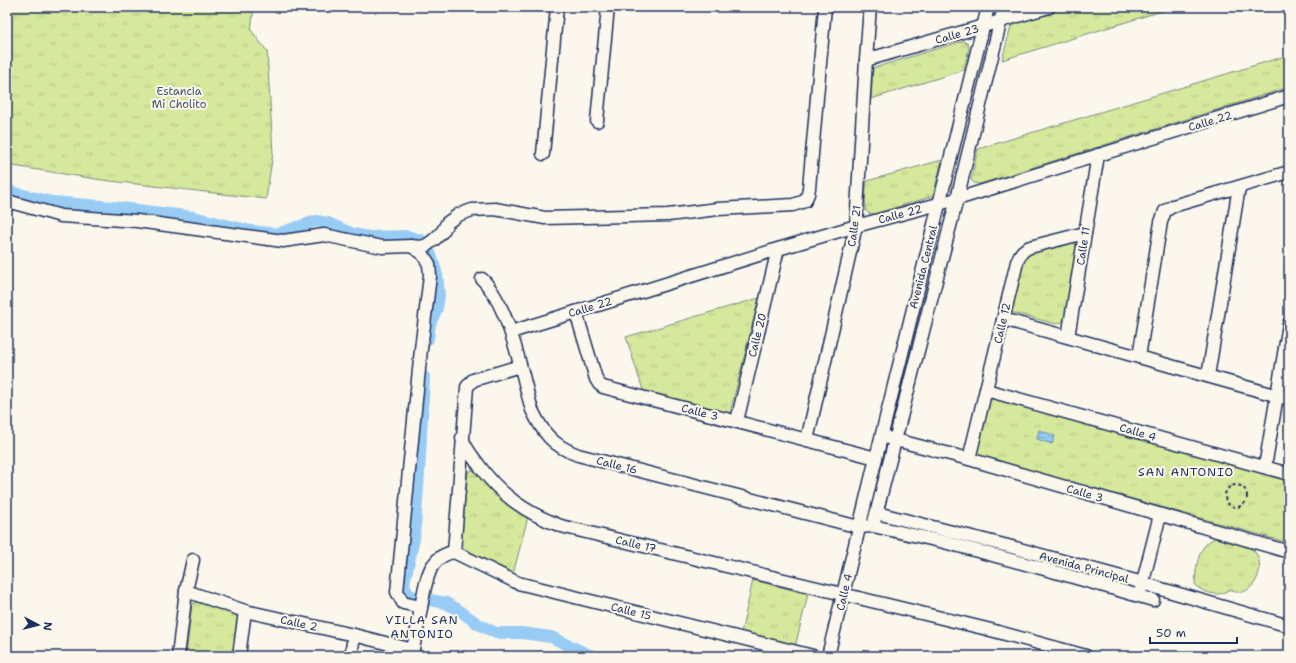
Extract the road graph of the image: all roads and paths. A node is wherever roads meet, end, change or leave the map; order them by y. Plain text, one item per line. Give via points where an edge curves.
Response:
1 (556, 7) edge
2 (608, 7) edge
3 (825, 7) edge
4 (870, 7) edge
5 (988, 7) edge
6 (1004, 7) edge
7 (1049, 7) edge
8 (1000, 21) junction
9 (984, 26) junction
10 (866, 60) junction
11 (1289, 96) edge
12 (597, 121) dead end
13 (543, 154) dead end
14 (1098, 155) junction
15 (1289, 172) edge
16 (1239, 187) junction
17 (957, 199) junction
18 (7, 201) edge
19 (939, 204) junction
20 (856, 226) junction
21 (1085, 233) junction
22 (420, 246) junction
23 (778, 249) junction
24 (482, 279) dead end
25 (576, 312) junction
26 (1003, 319) junction
27 (1289, 324) edge
28 (511, 332) junction
29 (1068, 337) junction
30 (1139, 357) junction
31 (520, 366) junction
32 (1208, 376) junction
33 (986, 390) junction
34 (1277, 395) junction
35 (1289, 399) edge
36 (737, 422) junction
37 (881, 436) junction
38 (462, 438) junction
39 (807, 440) junction
40 (895, 440) junction
41 (876, 458) junction
42 (969, 459) junction
43 (1265, 467) junction
44 (1289, 474) edge
45 (1244, 488) joint
46 (877, 513) junction
47 (1160, 515) junction
48 (873, 526) junction
49 (859, 527) junction
50 (454, 552) junction
51 (1289, 552) edge
52 (193, 560) dead end
53 (1143, 583) junction
54 (186, 591) junction
55 (844, 594) junction
56 (1139, 596) junction
57 (1153, 600) dead end
58 (422, 603) junction
59 (245, 611) junction
60 (1289, 626) edge
61 (354, 635) junction
62 (412, 653) edge
63 (178, 656) edge
64 (240, 656) edge
65 (351, 656) edge
66 (813, 656) edge
67 (828, 656) edge
68 (1086, 656) edge

1 - 13 street
2 - 12 street
3 - 22 street via 809,188 805,201 794,205 625,217 545,218 495,209 472,210 447,222 435,239
4 - 10 street, Calle 21
5 - 9 street, Avenida Central
6 - 8 street, Avenida Central
7 - 8 street, Calle 23
8 - 9 street, Calle 23
8 - 17 street, Avenida Central
9 - 10 street, Calle 23
9 - 19 street, Avenida Central
10 - 20 street, Calle 21
11 - 14 street, Calle 22
14 - 17 street, Calle 22
14 - 21 street, Calle 11
15 - 16 street
16 - 30 street via 1165,210
16 - 32 street
17 - 19 street, Calle 22
17 - 40 street, Avenida Central
18 - 22 street via 61,216 137,221 283,241 324,235 382,247
19 - 20 street, Calle 22
19 - 37 street, Avenida Central
20 - 23 street, Calle 22
20 - 39 street, Calle 21
21 - 26 street, Calle 12 via 1022,251
21 - 29 street, Calle 11
22 - 58 street via 429,264 430,276 397,592 403,603
23 - 25 street, Calle 22
23 - 36 street, Calle 20
24 - 28 street, Calle 16 via 497,297
25 - 28 street, Calle 22
25 - 36 street, Calle 3 via 598,384
26 - 29 street
26 - 33 street, Calle 12
27 - 34 street
28 - 31 street, Calle 16
29 - 30 street
30 - 32 street
31 - 38 street via 478,378 468,384
31 - 49 street, Calle 16 via 532,410 539,425 565,450
32 - 34 street
33 - 42 street, Calle 12
33 - 43 street, Calle 4
34 - 35 street
34 - 43 street
36 - 39 street, Calle 3
37 - 40 street, Calle 3
37 - 41 street, Avenida Central
38 - 50 street
38 - 55 street, Calle 17 via 470,455 486,475 516,504 551,522
39 - 41 street, Calle 3
40 - 42 street, Calle 3
40 - 46 street, Avenida Central
41 - 49 street, Avenida Central
42 - 47 street, Calle 3
43 - 44 street, Calle 4
45 - 45 path via 1248,494 1245,503 1237,507 1228,504 1225,495 1228,488 1237,484
46 - 48 street, Avenida Central
46 - 53 street, Avenida Principal
47 - 51 street, Calle 3
47 - 53 street
48 - 49 street, Avenida Principal
48 - 56 street, Avenida Principal via 1051,570
49 - 55 street, Calle 4
50 - 58 street via 445,555 434,564
50 - 66 street, Calle 15 via 518,583
52 - 54 street
53 - 56 street
53 - 60 street, Avenida Principal
54 - 59 street, Calle 2
54 - 63 street
55 - 67 street, Calle 4
55 - 68 street, Calle 17
56 - 57 street, Avenida Principal
58 - 62 street
59 - 61 street, Calle 2
59 - 64 street
61 - 62 street, Calle 2
61 - 65 street

